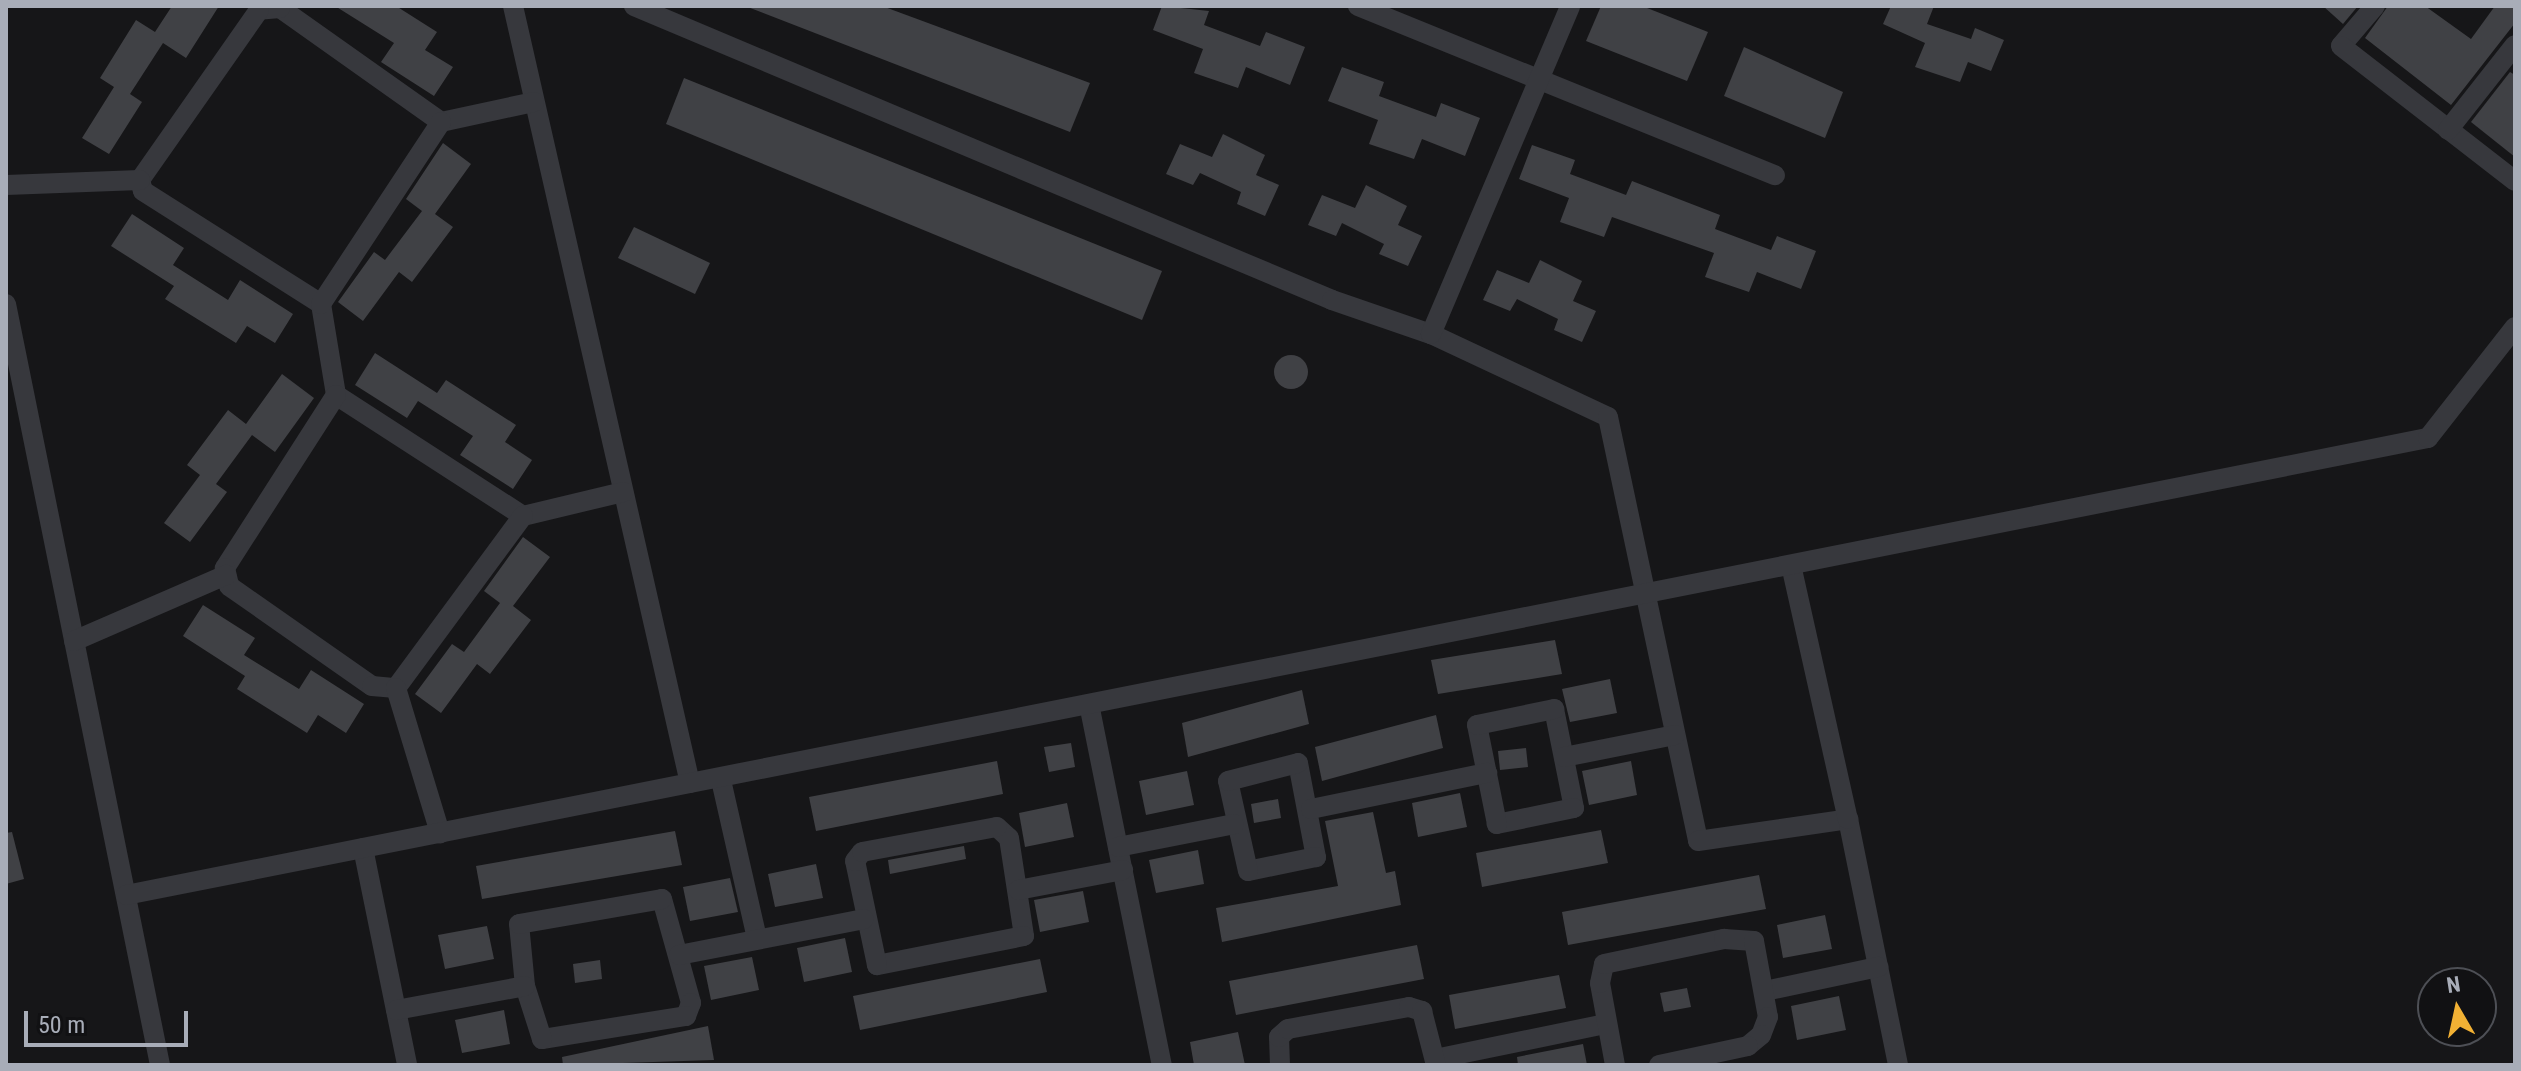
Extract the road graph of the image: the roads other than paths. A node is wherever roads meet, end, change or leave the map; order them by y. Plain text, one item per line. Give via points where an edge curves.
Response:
1 (513, 6) edge
2 (634, 6) edge
3 (1358, 6) edge
4 (1570, 6) edge
5 (2375, 6) edge
6 (2515, 45) edge
7 (1541, 80) junction
8 (534, 102) junction
9 (441, 122) junction
10 (2448, 130) junction
11 (1775, 175) dead end
12 (140, 180) junction
13 (2515, 181) edge
14 (6, 185) edge
15 (6, 304) edge
16 (321, 304) junction
17 (2515, 327) edge
18 (1431, 334) junction
19 (336, 395) junction
20 (623, 492) junction
21 (523, 516) junction
22 (1791, 565) junction
23 (226, 575) junction
24 (1641, 593) junction
25 (74, 641) junction
26 (396, 688) junction
27 (1089, 704) junction
28 (1675, 735) junction
29 (1564, 757) junction
30 (1487, 773) junction
31 (721, 780) junction
32 (690, 783) junction
33 (1311, 809) junction
34 (1848, 819) junction
35 (1234, 824) junction
36 (440, 833) junction
37 (1118, 847) junction
38 (363, 848) junction
39 (1123, 870) junction
40 (1018, 890) junction
41 (126, 895) junction
42 (864, 919) junction
43 (757, 938) junction
44 (679, 955) junction
45 (1878, 967) junction
46 (525, 986) junction
47 (1765, 991) junction
48 (396, 1010) junction
49 (1606, 1024) junction
50 (1436, 1062) edge
51 (156, 1063) edge
52 (407, 1065) edge
53 (1162, 1065) edge
54 (1280, 1065) edge
55 (1615, 1065) edge
56 (1659, 1065) edge
57 (1898, 1065) edge

1 - 8 street
2 - 18 street via 1332,300
3 - 7 street
4 - 7 street
5 - 10 street via 2341,46
6 - 10 street
7 - 11 street
7 - 18 street
8 - 9 street
8 - 20 street
9 - 12 street via 280,8 259,10
9 - 16 street
10 - 13 street
12 - 14 street
12 - 16 street via 143,191
15 - 25 street
16 - 19 street
17 - 22 street via 2428,438
18 - 24 street via 1608,417 1616,429
19 - 21 street
19 - 23 street
20 - 21 street
20 - 32 street via 655,606
21 - 26 street
22 - 24 street
22 - 34 street
23 - 25 street
23 - 26 street via 229,586 372,686
24 - 27 street
24 - 28 street
25 - 41 street
26 - 36 street
27 - 31 street
27 - 37 street
28 - 29 street
28 - 34 street via 1698,841
29 - 30 street via 1554,709 1477,725
29 - 30 street via 1574,808 1559,812 1497,824
30 - 33 street
31 - 32 street
31 - 43 street
32 - 36 street
33 - 35 street via 1303,768 1291,762 1233,774 1227,789
33 - 35 street via 1319,846 1310,861 1248,871
34 - 45 street
35 - 37 street
36 - 38 street
37 - 39 street
38 - 41 street
38 - 48 street
39 - 40 street
39 - 53 street
40 - 42 street via 1025,928 1017,941 887,967 872,960
40 - 42 street via 1009,838 997,827 862,852 854,869
41 - 51 street
42 - 43 street
43 - 44 street
44 - 46 street via 691,1003 672,1023 542,1039
44 - 46 street via 662,899 531,919 515,929
45 - 47 street
45 - 57 street
46 - 48 street
47 - 49 street via 1748,938 1613,959 1600,972
47 - 56 street via 1768,1017 1756,1041
48 - 52 street
49 - 50 street
49 - 55 street
50 - 54 street via 1422,1011 1409,1007 1288,1029 1279,1037

